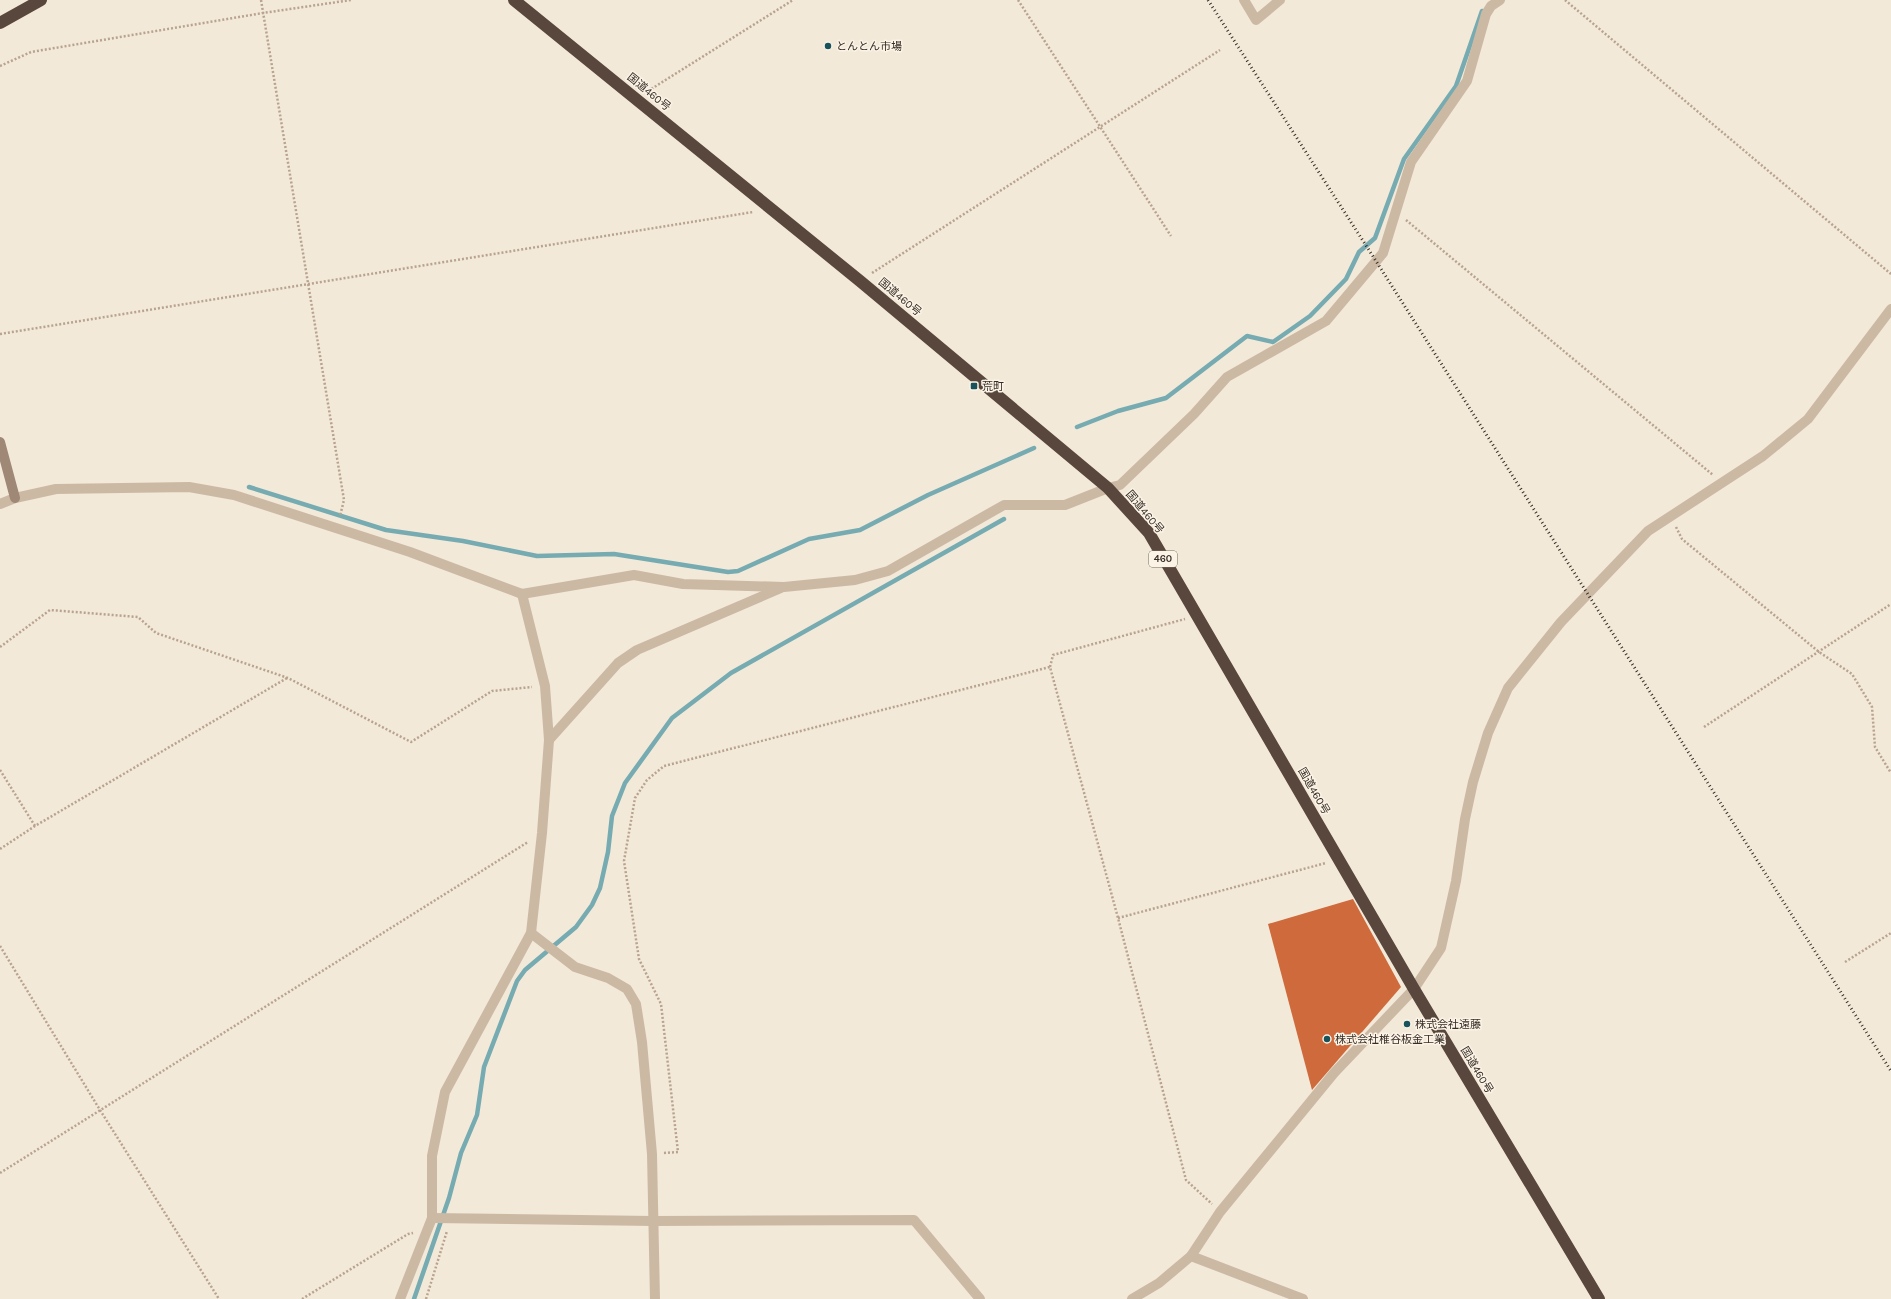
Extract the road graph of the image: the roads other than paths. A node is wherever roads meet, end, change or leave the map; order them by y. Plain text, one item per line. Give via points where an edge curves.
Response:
1 (41, 0) edge
2 (514, 0) edge
3 (1244, 0) edge
4 (1280, 0) edge
5 (1500, 0) edge
6 (1488, 3) edge
7 (0, 23) edge
8 (1891, 309) edge
9 (0, 442) edge
10 (1108, 488) junction
11 (15, 498) junction
12 (0, 504) edge
13 (784, 587) junction
14 (522, 594) junction
15 (549, 740) junction
16 (531, 934) junction
17 (1414, 989) junction
18 (432, 1218) junction
19 (653, 1221) junction
20 (1191, 1256) junction
21 (400, 1299) edge
22 (655, 1299) edge
23 (980, 1299) edge
24 (1132, 1299) edge
25 (1303, 1299) edge
26 (1599, 1299) edge

1 - 7 highway
2 - 10 highway, 国道460号 / 460 via 860,281
3 - 4 street via 1256,20
5 - 6 street
6 - 10 street via 1467,81 1411,162 1383,254 1326,321 1227,377 1146,462 1120,485
8 - 17 street via 1808,419 1763,456 1648,531 1561,622 1508,688 1488,733 1473,782 1456,881 1441,948
9 - 11 street
10 - 13 street via 1065,505 1004,506 888,571 855,580
10 - 17 highway, 国道460号 / 460 via 1149,533
11 - 12 street
11 - 14 street via 56,489 189,486 234,495 410,552
13 - 14 street via 683,584 634,574
13 - 15 street via 637,650 618,663
14 - 15 street via 545,686
15 - 16 street
16 - 18 street via 445,1092 432,1156
16 - 19 street via 576,967 608,978 627,990 636,1004 652,1154
17 - 20 street via 1334,1073 1220,1212
17 - 26 highway, 国道460号 / 460
18 - 19 street
18 - 21 street
19 - 22 street
19 - 23 street via 914,1220
20 - 24 street via 1159,1283
20 - 25 street

